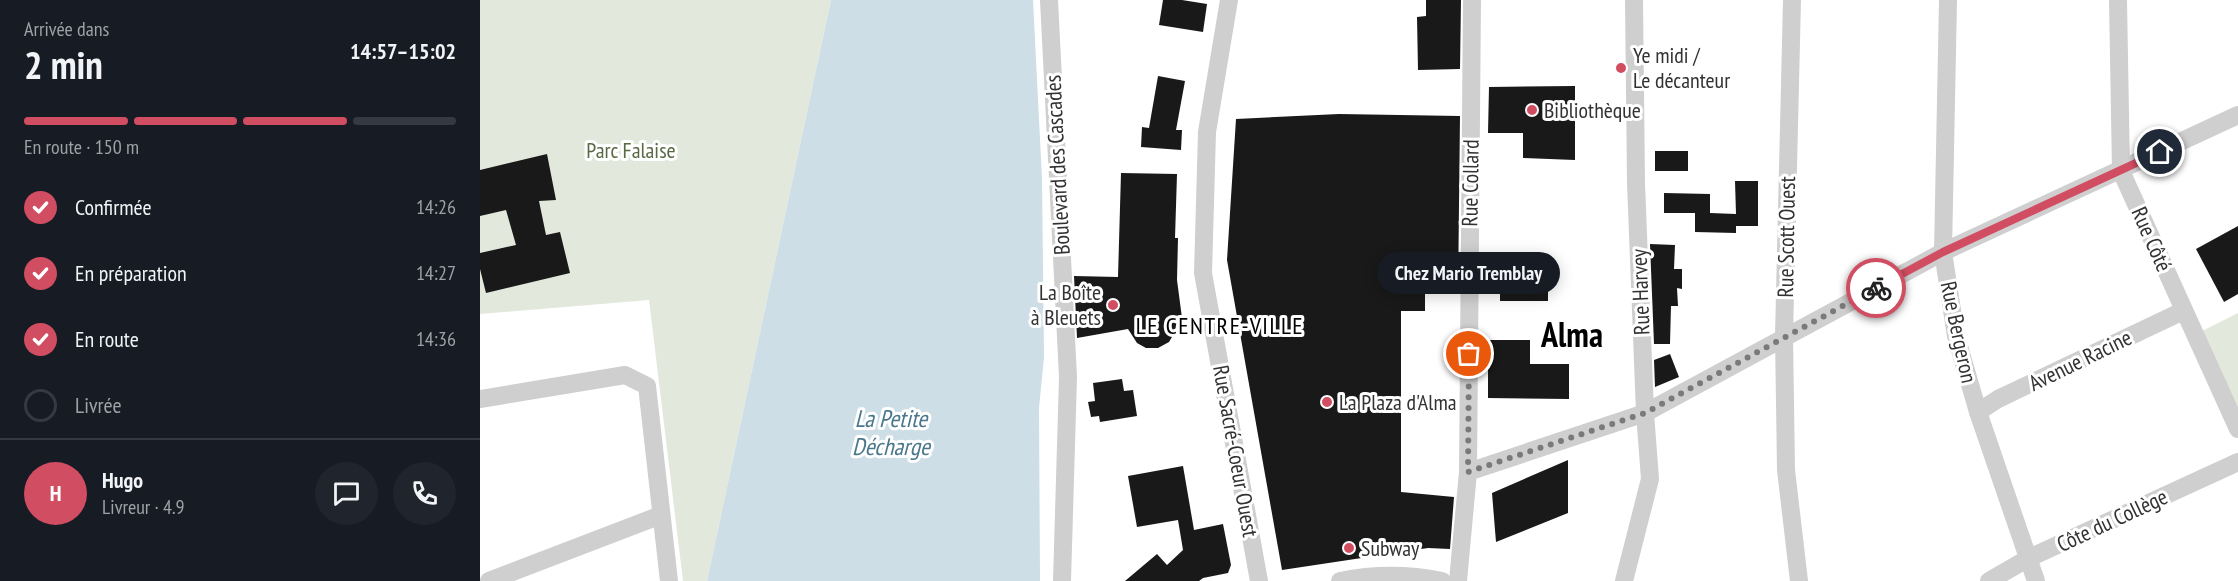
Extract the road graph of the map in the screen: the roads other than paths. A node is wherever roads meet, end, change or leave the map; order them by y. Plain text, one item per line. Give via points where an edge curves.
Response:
1 (1049, 0) edge
2 (1229, 0) edge
3 (1472, 0) edge
4 (1634, 0) edge
5 (1792, 0) edge
6 (1948, 0) edge
7 (2118, 0) edge
8 (2238, 115) edge
9 (2121, 171) junction
10 (1943, 252) junction
11 (2183, 310) junction
12 (1784, 336) junction
13 (480, 399) edge
14 (1978, 412) junction
15 (1645, 413) junction
16 (2238, 429) edge
17 (2238, 462) edge
18 (1468, 472) junction
19 (661, 515) junction
20 (2027, 559) junction
21 (489, 581) edge
22 (669, 581) edge
23 (1062, 581) edge
24 (1259, 581) edge
25 (1340, 581) edge
26 (1442, 581) edge
27 (1458, 581) edge
28 (1624, 581) edge
29 (1799, 581) edge
30 (1989, 581) edge
31 (2036, 581) edge

1 - 23 street, Boulevard des Cascades via 1068,377
2 - 24 street, Rue Sacré-Coeur Ouest via 1207,132 1203,273
3 - 18 street, Rue Collard
4 - 15 street, Rue Harvey
5 - 12 street, Rue Scott Ouest
6 - 10 street, Rue Bergeron
7 - 9 street, Rue Côté
8 - 9 street
9 - 10 street
9 - 11 street, Rue Côté
10 - 12 street
10 - 14 street, Rue Bergeron via 1956,336
11 - 14 street, Avenue Racine
11 - 16 street, Rue Côté
12 - 15 street
12 - 29 street, Rue Scott Ouest via 1786,470
13 - 19 street via 625,375 646,386
14 - 20 street, Rue Bergeron
15 - 18 street
15 - 28 street, Rue Harvey via 1650,481
17 - 20 street, Côte du Collège
18 - 27 street, Rue Collard
19 - 21 street
19 - 22 street
20 - 30 street, Côte du Collège
20 - 31 street, Rue Bergeron
25 - 26 street via 1419,576

